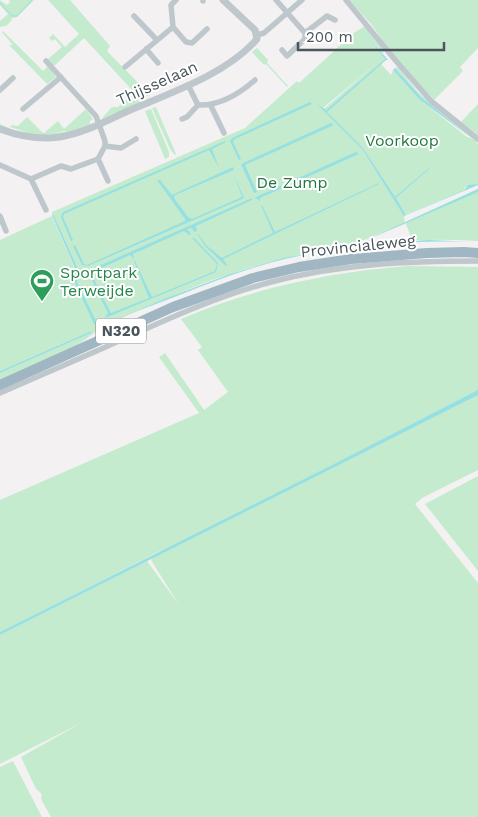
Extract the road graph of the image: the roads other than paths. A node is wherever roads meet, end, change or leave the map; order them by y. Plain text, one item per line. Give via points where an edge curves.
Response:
1 (223, 0) edge
2 (276, 0) edge
3 (302, 0) edge
4 (346, 0) edge
5 (171, 2) edge
6 (287, 13) junction
7 (134, 16) dead end
8 (335, 20) dead end
9 (173, 28) junction
10 (208, 29) dead end
11 (305, 34) junction
12 (257, 35) junction
13 (157, 40) junction
14 (146, 49) junction
15 (282, 50) dead end
16 (46, 61) dead end
17 (158, 63) dead end
18 (125, 67) dead end
19 (61, 77) junction
20 (13, 78) dead end
21 (255, 80) dead end
22 (188, 84) junction
23 (0, 90) edge
24 (198, 105) junction
25 (211, 106) junction
26 (23, 109) dead end
27 (182, 119) dead end
28 (98, 124) junction
29 (0, 129) edge
30 (224, 133) dead end
31 (136, 139) dead end
32 (478, 139) edge
33 (105, 146) junction
34 (98, 159) junction
35 (0, 165) edge
36 (31, 179) junction
37 (108, 181) dead end
38 (46, 210) dead end
39 (0, 216) edge
40 (6, 230) dead end
41 (478, 253) edge
42 (478, 261) edge
43 (247, 285) junction
44 (0, 385) edge
45 (0, 393) edge

1 - 12 street
2 - 6 street
3 - 6 street, Thijsselaan
4 - 32 street via 432,101
5 - 9 street
6 - 11 street
6 - 12 street, Thijsselaan
7 - 13 street
8 - 11 street via 327,13
9 - 10 street via 186,42 192,43
9 - 13 street
11 - 15 street via 305,40 287,56
12 - 22 street, Thijsselaan via 256,40 224,66
13 - 14 street
14 - 17 street
14 - 18 street
16 - 19 street
19 - 26 street
19 - 28 street via 96,116
20 - 23 street
21 - 25 street via 242,91
22 - 24 street
22 - 28 street, Thijsselaan
24 - 25 street
24 - 27 street
25 - 30 street
28 - 29 street, Thijsselaan via 58,137 20,136
28 - 33 street
31 - 33 street via 121,148
33 - 34 street
34 - 36 street via 71,169 61,166
34 - 37 street
35 - 36 street
36 - 38 street
39 - 40 street
41 - 43 highway, Provincialeweg / N320 via 351,259 299,267
42 - 43 street via 352,266
43 - 44 highway, N320 via 173,307
43 - 45 street, Provincialeweg

